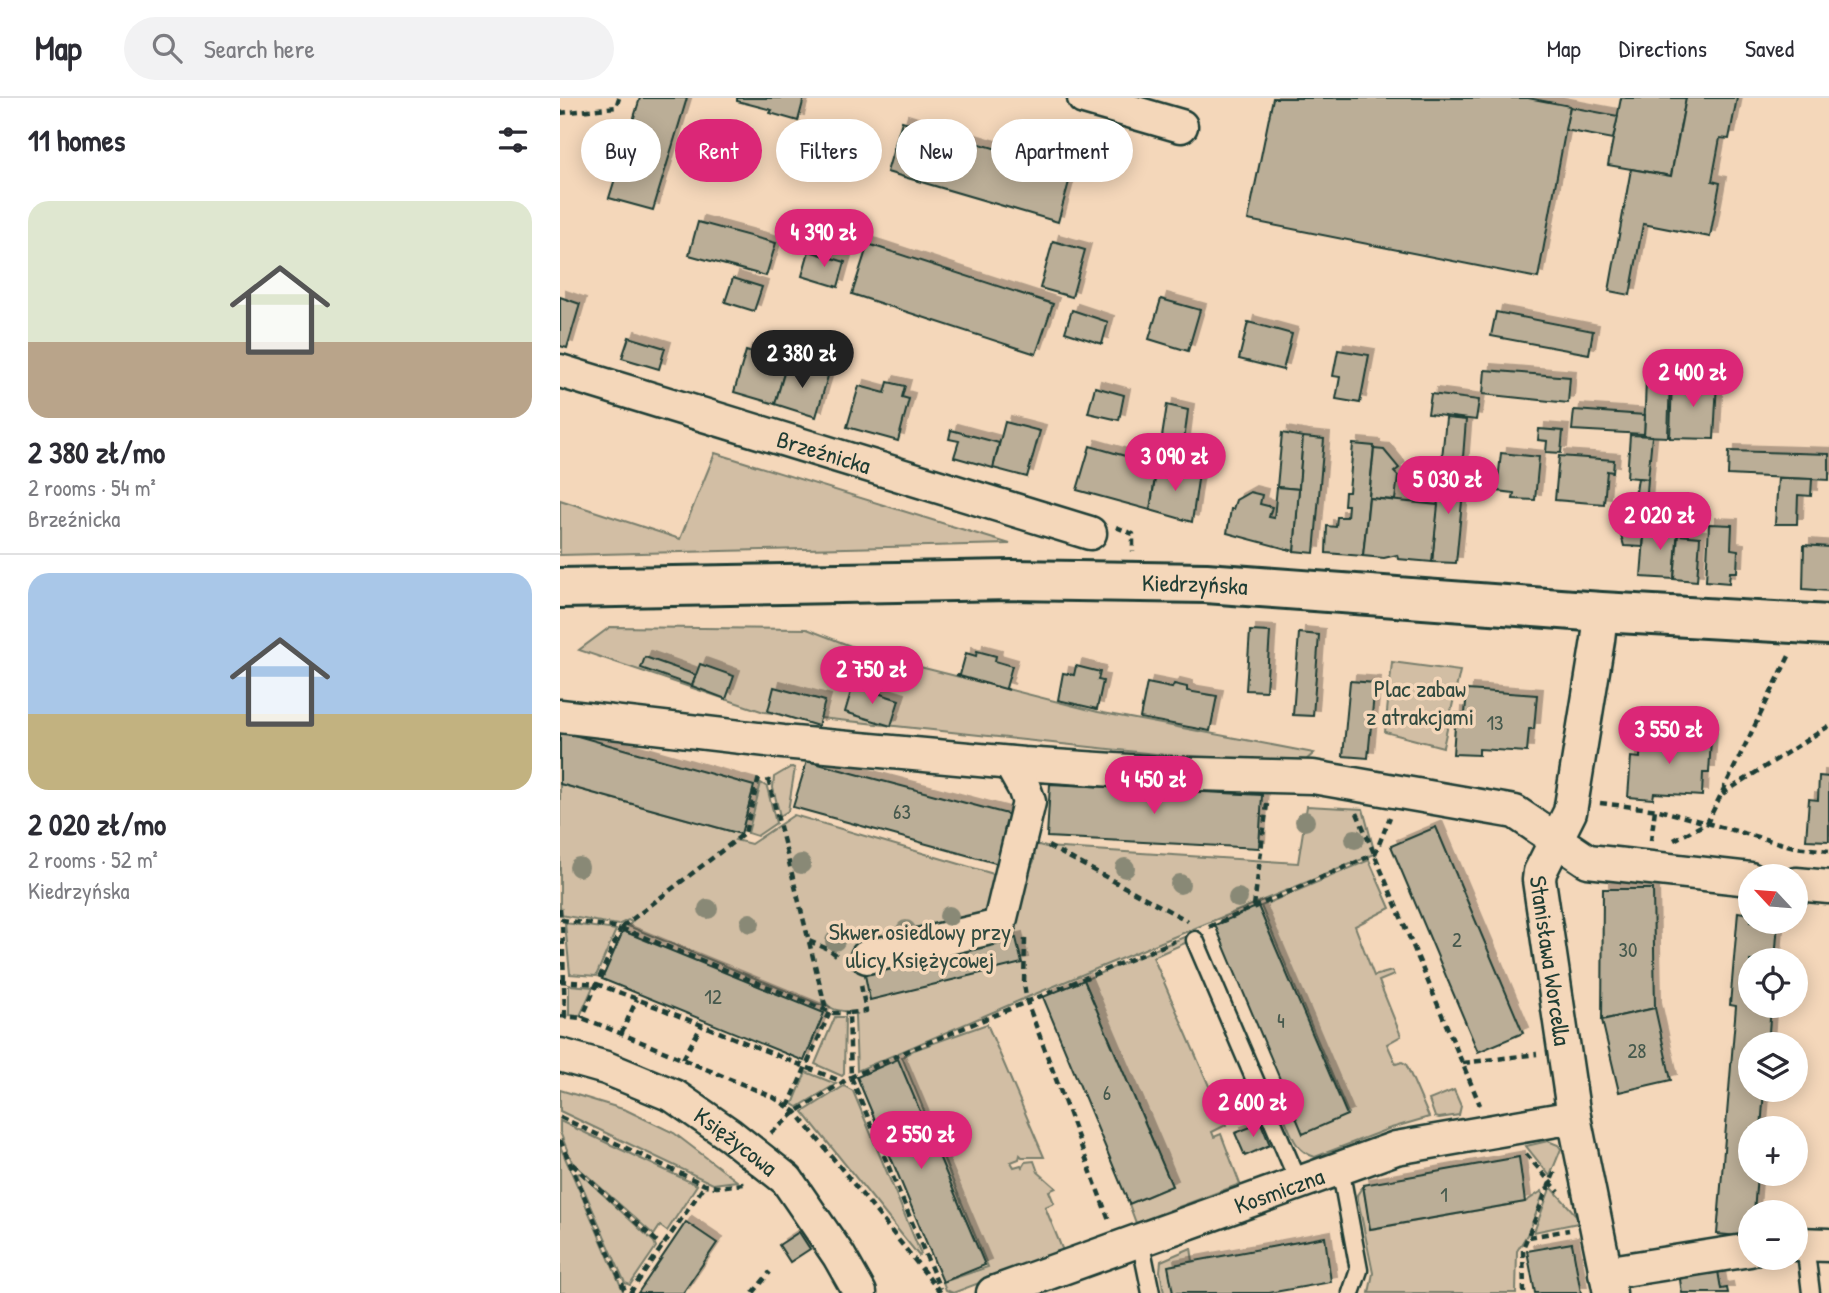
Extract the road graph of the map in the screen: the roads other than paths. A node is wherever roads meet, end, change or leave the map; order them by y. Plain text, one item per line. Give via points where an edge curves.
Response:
1 (1084, 98) edge
2 (1181, 126) dead end
3 (560, 371) edge
4 (1090, 533) dead end
5 (560, 588) edge
6 (1601, 612) junction
7 (1829, 625) edge
8 (560, 716) edge
9 (1010, 763) junction
10 (1556, 839) junction
11 (1738, 878) edge
12 (1808, 885) edge
13 (1829, 887) edge
14 (1199, 934) road end
15 (858, 964) road end
16 (560, 1055) edge
17 (1574, 1117) junction
18 (1340, 1168) junction
19 (1299, 1183) junction
20 (1127, 1237) junction
21 (1810, 1245) edge
22 (1738, 1253) edge
23 (1607, 1283) edge
24 (860, 1293) edge
25 (993, 1293) edge
26 (1151, 1293) edge
27 (1351, 1293) edge
28 (1811, 1293) edge

1 - 2 street
3 - 4 street, Brzeźnicka
5 - 6 street, Kiedrzyńska via 1012,580 1206,583
6 - 7 street, Kiedrzyńska
6 - 10 street, Stanisława Worcella via 1570,812
8 - 9 street
9 - 10 street via 1160,773 1313,776 1515,812
9 - 15 street via 1028,802 999,926
10 - 11 street via 1595,863
10 - 17 street, Stanisława Worcella via 1539,880
12 - 13 street
14 - 19 lane
16 - 24 street, Księżycowa via 674,1096 753,1153 787,1180
17 - 18 street, Kosmiczna via 1396,1148
17 - 23 street, Stanisława Worcella
18 - 19 street, Kosmiczna
18 - 27 lane via 1359,1270
19 - 20 street, Kosmiczna
20 - 25 street, Kosmiczna
20 - 26 lane
21 - 28 lane
22 - 23 street, Stanisława Worcella

